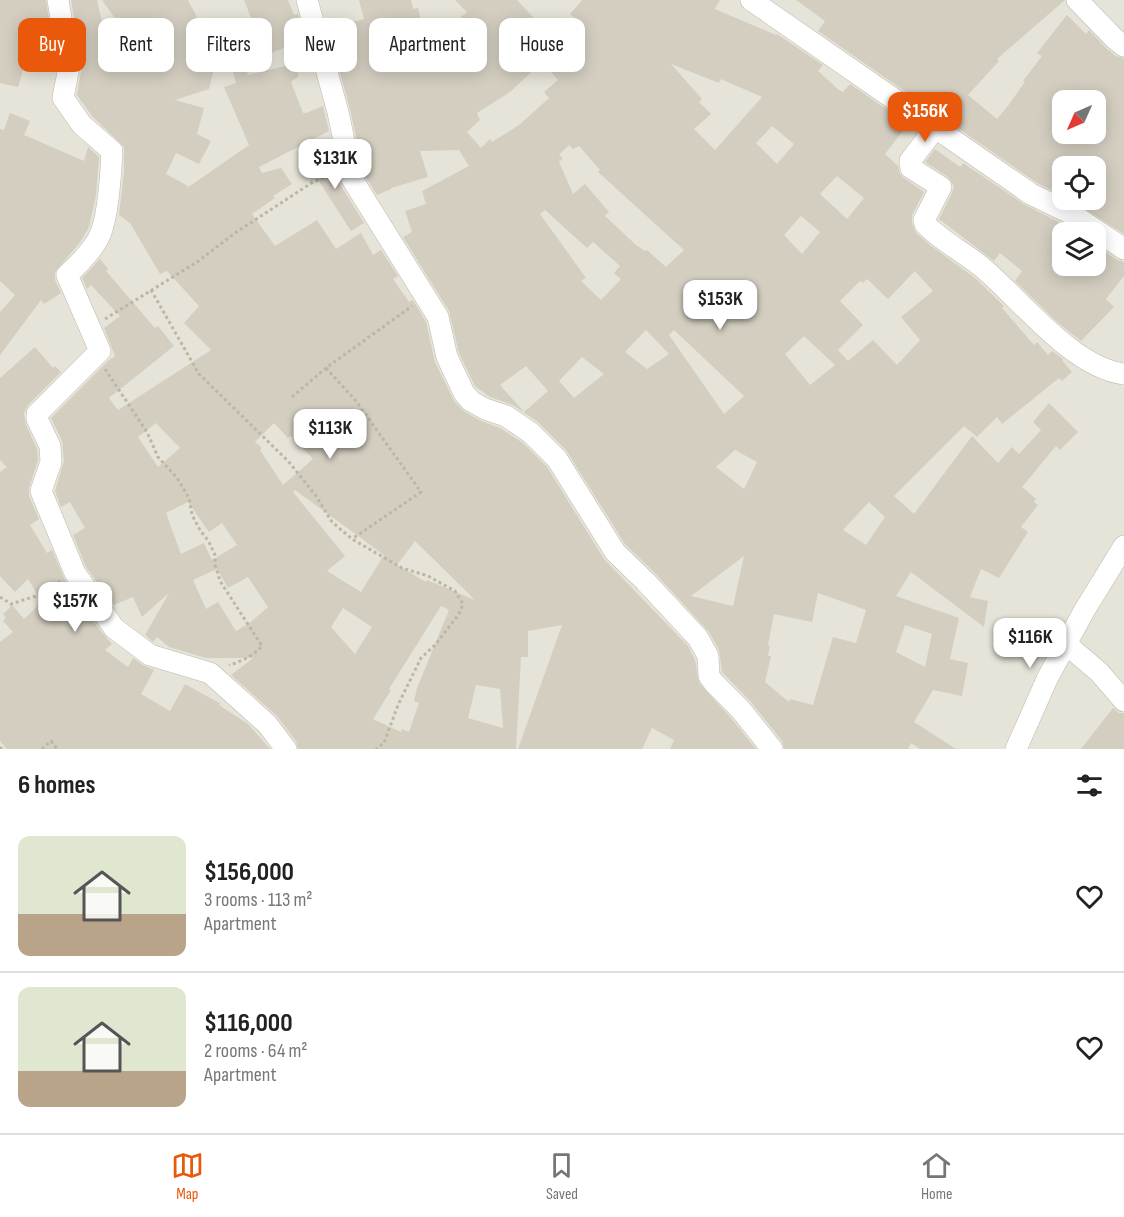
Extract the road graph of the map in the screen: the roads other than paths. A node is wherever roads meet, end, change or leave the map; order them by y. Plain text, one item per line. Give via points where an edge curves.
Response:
1 (58, 0) edge
2 (307, 0) edge
3 (751, 0) edge
4 (1077, 0) edge
5 (1124, 46) edge
6 (936, 127) junction
7 (1124, 249) edge
8 (1124, 374) edge
9 (1124, 546) edge
10 (1066, 644) junction
11 (1122, 694) edge
12 (286, 749) edge
13 (772, 749) edge
14 (1016, 749) edge

1 - 12 street via 69,67 63,98 82,125 112,151 110,185 99,237 67,275 100,351 37,417 50,446 51,462 41,491 75,573 114,628 150,655 210,673 267,724
2 - 13 street via 352,179 438,317 447,357 464,393 471,401 506,416 531,433 557,459 615,552 698,638 708,656 709,676
3 - 6 street
4 - 5 street
6 - 7 street via 1031,194 1072,214
6 - 8 street via 910,161 911,168 941,187 925,224 998,281 1078,355 1108,372
9 - 10 street
10 - 11 street
10 - 14 street

